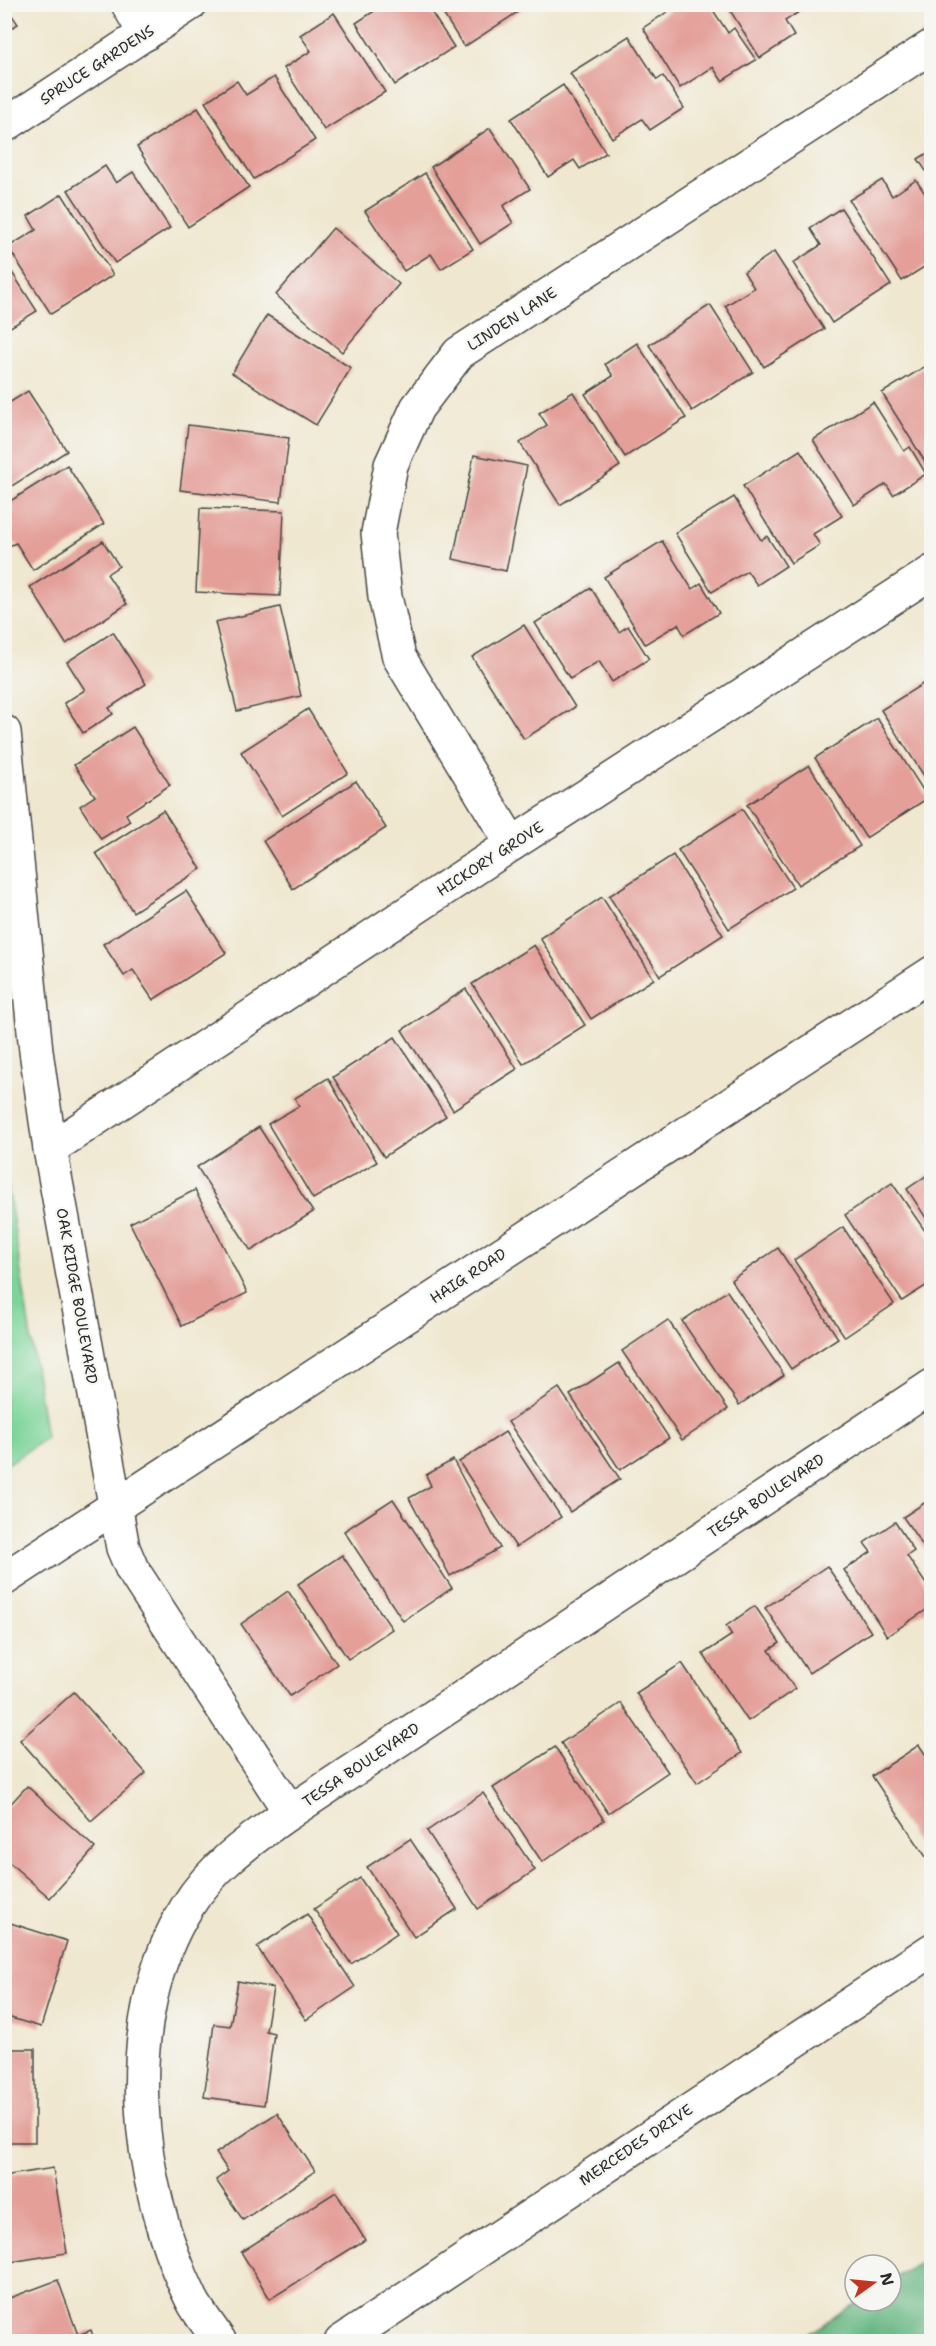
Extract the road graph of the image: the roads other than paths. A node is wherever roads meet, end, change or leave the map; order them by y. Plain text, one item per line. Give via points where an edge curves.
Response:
1 (128, 4) edge
2 (190, 4) edge
3 (145, 34) junction
4 (932, 46) edge
5 (4, 126) edge
6 (932, 572) edge
7 (4, 732) edge
8 (512, 844) junction
9 (932, 973) edge
10 (50, 1149) junction
11 (932, 1386) edge
12 (115, 1506) junction
13 (4, 1579) edge
14 (290, 1812) junction
15 (932, 1950) edge
16 (220, 2342) edge
17 (341, 2342) edge

1 - 3 street
2 - 3 street, SPRUCE GARDENS
3 - 5 street, SPRUCE GARDENS
4 - 8 street, LINDEN LANE via 459,353 417,408 391,465 378,533 385,597 399,657
6 - 8 street, HICKORY GROVE
7 - 10 street, OAK RIDGE BOULEVARD via 36,1052
8 - 10 street, HICKORY GROVE
9 - 12 street, HAIG ROAD
10 - 12 street, OAK RIDGE BOULEVARD
11 - 14 street, TESSA BOULEVARD
12 - 13 street, HAIG ROAD
12 - 14 street, OAK RIDGE BOULEVARD via 123,1548 132,1569
14 - 16 street, TESSA BOULEVARD via 232,1854 188,1906 159,1966 142,2040 143,2123 158,2212 193,2301
15 - 17 street, MERCEDES DRIVE

